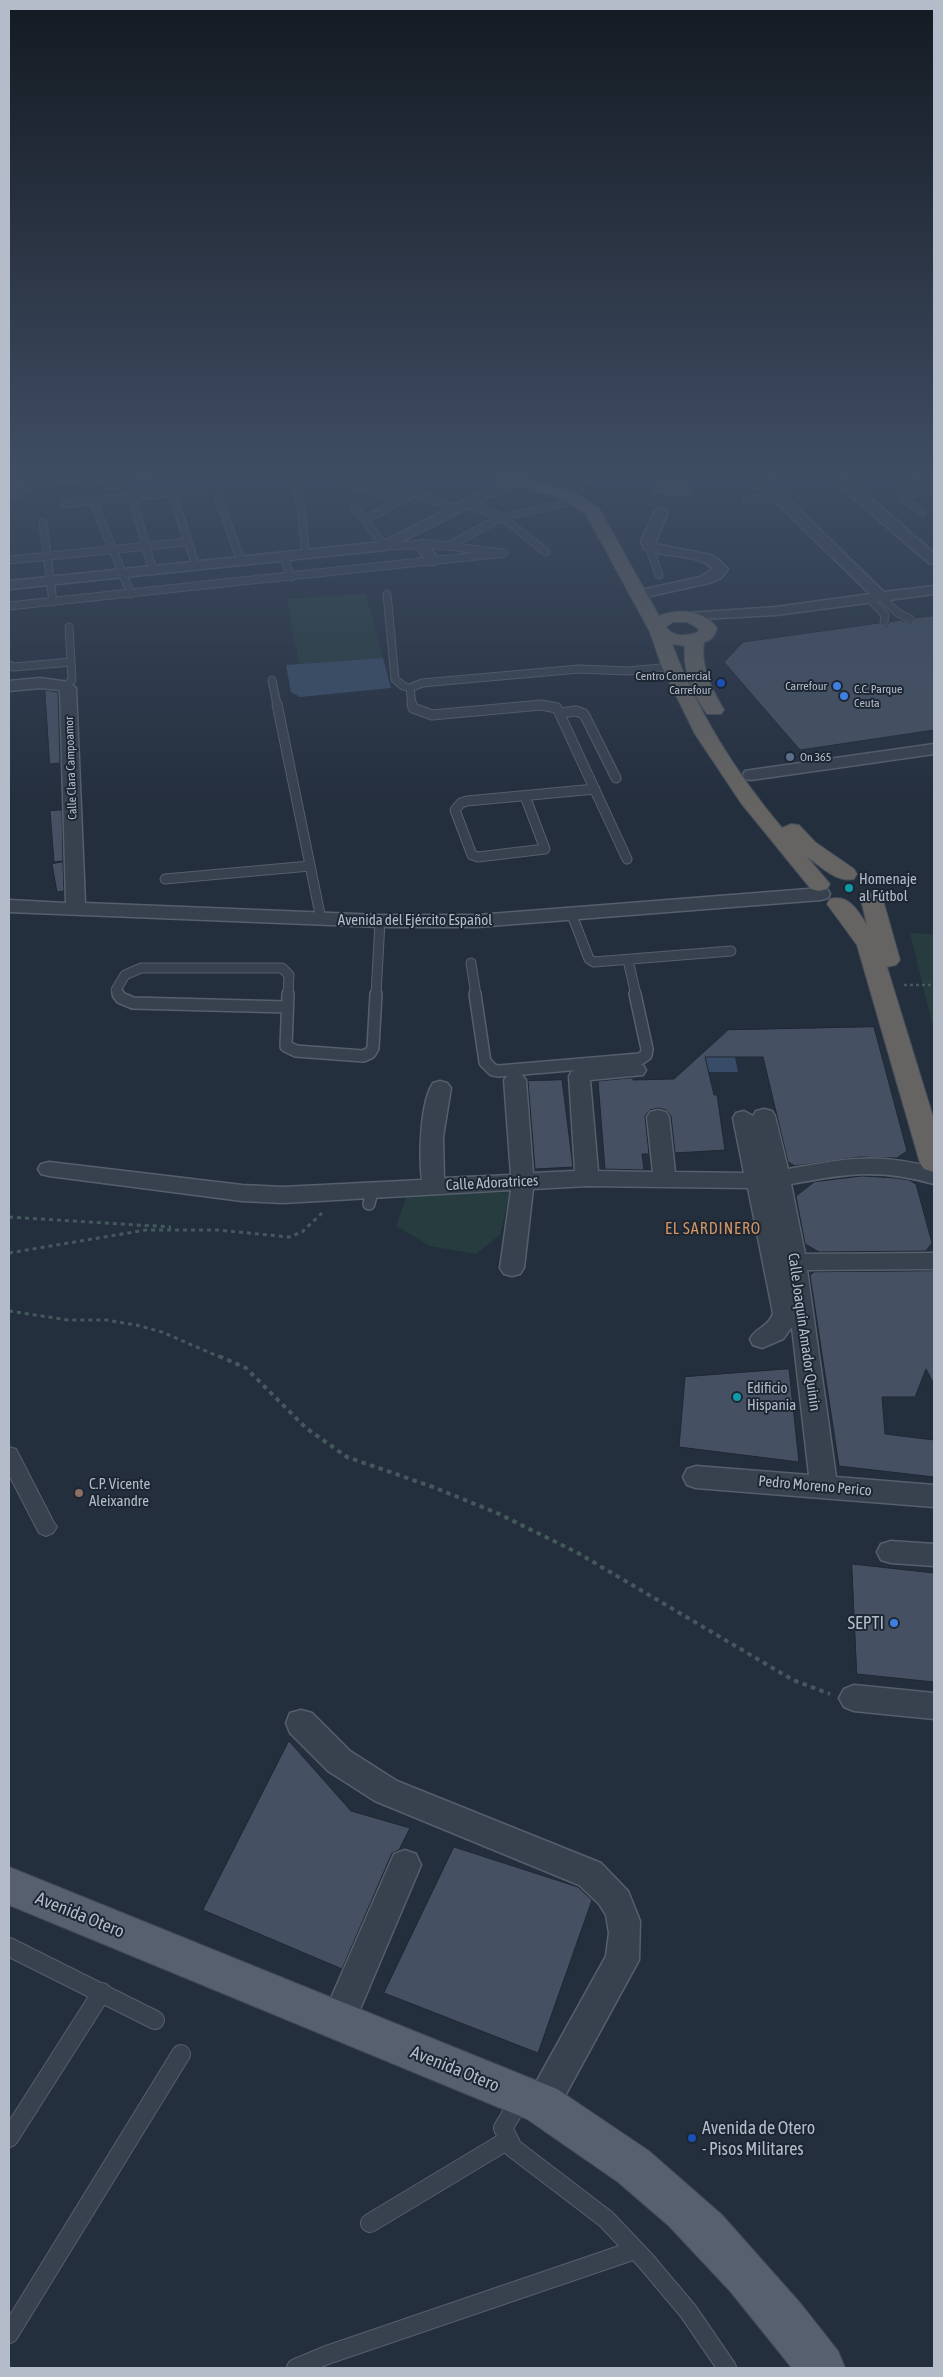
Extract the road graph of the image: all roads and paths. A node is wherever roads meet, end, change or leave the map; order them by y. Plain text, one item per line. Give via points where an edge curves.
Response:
1 (24, 584) edge
2 (51, 584) edge
3 (127, 584) edge
4 (221, 584) edge
5 (631, 584) edge
6 (686, 584) edge
7 (862, 584) edge
8 (9, 585) edge
9 (934, 590) edge
10 (131, 594) junction
11 (387, 594) dead end
12 (637, 595) junction
13 (876, 598) junction
14 (53, 602) junction
15 (9, 606) edge
16 (776, 611) junction
17 (684, 617) junction
18 (910, 619) dead end
19 (884, 622) dead end
20 (70, 627) dead end
21 (658, 631) junction
22 (701, 636) junction
23 (71, 662) junction
24 (9, 665) edge
25 (672, 667) junction
26 (272, 680) dead end
27 (67, 685) junction
28 (9, 686) edge
29 (410, 688) junction
30 (560, 713) junction
31 (934, 749) edge
32 (750, 775) junction
33 (616, 778) dead end
34 (595, 789) junction
35 (525, 796) junction
36 (627, 859) dead end
37 (310, 866) junction
38 (846, 874) junction
39 (165, 879) dead end
40 (826, 894) junction
41 (872, 900) junction
42 (9, 906) edge
43 (76, 909) junction
44 (572, 915) junction
45 (321, 919) junction
46 (380, 921) junction
47 (731, 951) dead end
48 (628, 960) junction
49 (471, 963) dead end
50 (896, 985) junction
51 (934, 985) edge
52 (287, 1007) junction
53 (636, 1070) dead end
54 (515, 1080) dead end
55 (440, 1088) dead end
56 (934, 1112) edge
57 (754, 1117) dead end
58 (658, 1118) dead end
59 (934, 1163) edge
60 (48, 1169) dead end
61 (934, 1176) edge
62 (587, 1178) junction
63 (665, 1178) junction
64 (769, 1180) junction
65 (523, 1182) junction
66 (434, 1187) junction
67 (323, 1212) dead end
68 (9, 1217) edge
69 (218, 1230) junction
70 (9, 1253) edge
71 (934, 1261) edge
72 (795, 1262) junction
73 (512, 1268) dead end
74 (9, 1311) edge
75 (762, 1339) dead end
76 (9, 1455) edge
77 (696, 1477) dead end
78 (824, 1486) junction
79 (934, 1496) edge
80 (46, 1527) dead end
81 (891, 1552) dead end
82 (934, 1555) edge
83 (854, 1698) joint
84 (934, 1706) edge
85 (301, 1723) dead end
86 (405, 1865) dead end
87 (9, 1886) edge
88 (9, 1947) edge
89 (102, 1992) junction
90 (155, 2020) dead end
91 (338, 2021) junction
92 (181, 2054) dead end
93 (532, 2100) junction
94 (9, 2138) edge
95 (508, 2140) junction
96 (370, 2223) dead end
97 (635, 2250) junction
98 (9, 2334) edge
99 (723, 2367) edge
100 (296, 2368) edge
101 (821, 2368) edge

1 - 8 street
2 - 14 lane
3 - 10 lane
4 - 10 lane
5 - 12 highway
6 - 12 street
7 - 13 street
9 - 13 street
10 - 14 lane
11 - 29 lane via 395,679
12 - 17 highway via 655,607
12 - 21 highway
13 - 16 street
13 - 18 lane
13 - 19 lane via 885,615
14 - 15 lane
16 - 17 street
16 - 22 street via 739,619
17 - 21 highway via 665,619 657,625
17 - 22 highway via 702,621 708,628
20 - 23 lane
21 - 22 highway via 678,640
21 - 25 highway
22 - 32 highway via 692,651 696,670
23 - 24 lane
23 - 27 lane via 72,680
25 - 29 lane via 627,671 579,668 422,683
25 - 40 highway via 737,781 780,841
26 - 37 lane
27 - 28 street via 54,682
27 - 43 street, Calle Clara Campoamor
29 - 30 lane via 413,708 424,714 541,704 558,708
30 - 33 lane via 576,711 584,714
30 - 34 lane
31 - 32 street
32 - 38 highway via 792,832 825,861
34 - 35 lane
34 - 36 lane
35 - 35 lane via 467,801 456,806 472,855 545,849
37 - 39 lane
37 - 45 lane
38 - 40 highway via 828,876
38 - 41 highway via 869,882 875,891
40 - 41 highway via 857,905
40 - 44 street, Avenida del Ejército Español
40 - 59 highway via 855,924 868,944
41 - 50 highway
42 - 43 street, Avenida del Ejército Español
43 - 45 street, Avenida del Ejército Español
44 - 46 street, Avenida del Ejército Español via 477,921
44 - 48 lane via 589,959 602,962
45 - 46 street, Avenida del Ejército Español
46 - 52 lane via 373,1048 370,1052 355,1056 290,1049 285,1042
47 - 48 lane
48 - 49 lane via 646,1055 631,1061 499,1071 485,1062
50 - 51 path
50 - 56 highway
52 - 52 lane via 289,975 282,968 141,968 127,973 118,981 116,990 122,998 133,1003
53 - 62 street via 579,1076
54 - 65 street
55 - 66 street via 430,1148
57 - 64 street
58 - 63 street
60 - 66 street, Calle Adoratrices via 263,1194 370,1197
61 - 64 street, Calle Adoratrices via 889,1165 866,1164
62 - 63 street, Calle Adoratrices via 640,1188
62 - 65 street, Calle Adoratrices
63 - 64 street, Calle Adoratrices
64 - 72 street, Calle Joaquín Amador Quinin
64 - 75 street via 785,1313 783,1324 774,1334
65 - 66 street, Calle Adoratrices
65 - 73 street
67 - 69 path via 302,1232 289,1237
68 - 69 path
69 - 70 path via 146,1230
71 - 72 street
72 - 78 street, Calle Joaquín Amador Quinin
74 - 83 path via 136,1325 162,1332 246,1368 306,1428 346,1457 497,1513 578,1552 792,1680 822,1693
76 - 80 street
77 - 78 street, Pedro Moreno Perico
78 - 79 street, Pedro Moreno Perico
81 - 82 street
83 - 84 street
85 - 93 street via 339,1760 386,1791 590,1874 609,1890 622,1911 627,1936 622,1960
86 - 91 street
87 - 91 main road, Avenida Otero
88 - 89 lane
89 - 90 lane
89 - 94 lane
91 - 93 main road, Avenida Otero
92 - 98 lane
93 - 95 lane via 503,2128
93 - 101 main road, Avenida Otero via 602,2144 662,2190 719,2244 775,2307
95 - 96 lane
95 - 97 lane via 520,2154 606,2219
97 - 99 lane via 688,2311
97 - 100 lane

